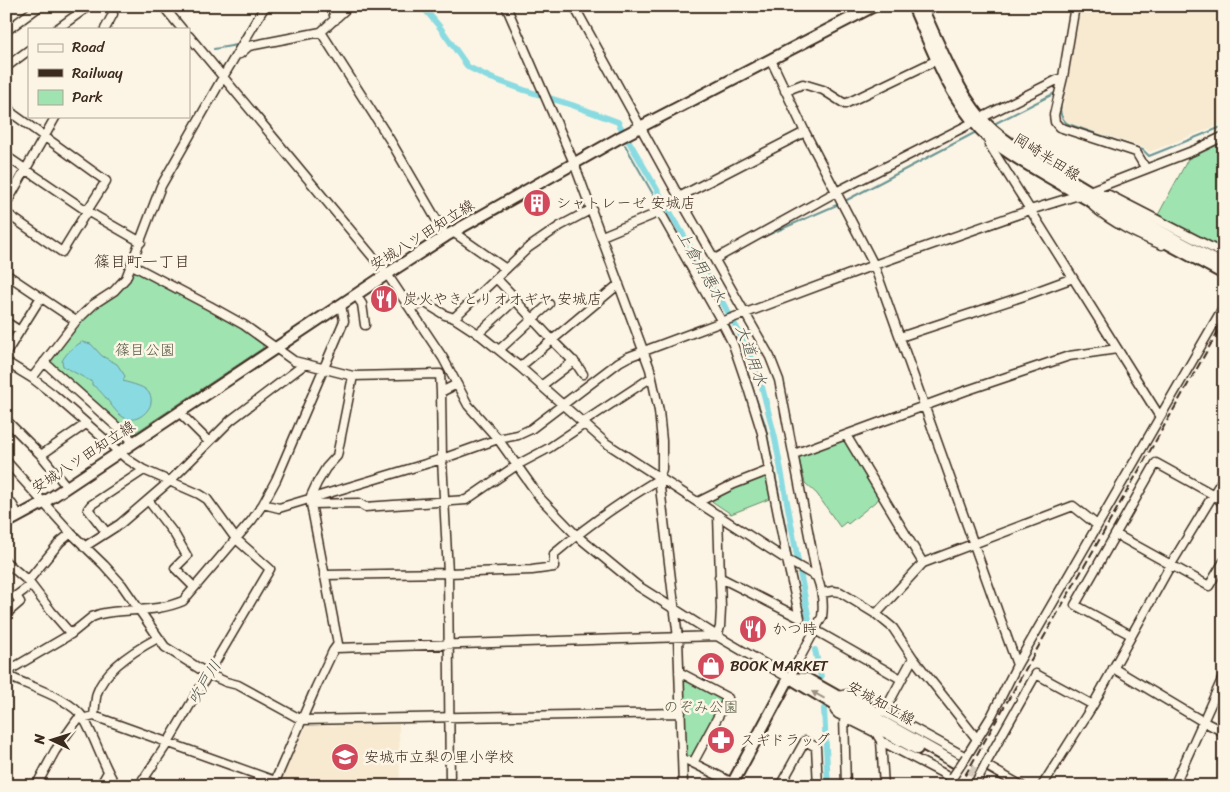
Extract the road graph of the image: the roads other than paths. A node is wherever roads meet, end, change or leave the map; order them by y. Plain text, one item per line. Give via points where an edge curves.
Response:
1 (40, 6) edge
2 (88, 6) edge
3 (108, 6) edge
4 (163, 6) edge
5 (265, 6) edge
6 (332, 6) edge
7 (349, 6) edge
8 (506, 6) edge
9 (574, 6) edge
10 (874, 6) edge
11 (913, 6) edge
12 (921, 6) edge
13 (1075, 6) edge
14 (335, 20) junction
15 (63, 27) edge
16 (106, 28) edge
17 (181, 28) edge
18 (6, 31) edge
19 (321, 32) junction
20 (190, 37) edge
21 (28, 51) edge
22 (239, 51) junction
23 (771, 60) junction
24 (937, 60) junction
25 (6, 67) edge
26 (223, 77) junction
27 (1063, 78) junction
28 (785, 91) junction
29 (6, 104) edge
30 (13, 114) junction
31 (55, 118) edge
32 (6, 119) edge
33 (977, 120) junction
34 (641, 127) junction
35 (805, 132) junction
36 (44, 136) junction
37 (1224, 136) edge
38 (991, 138) junction
39 (6, 156) edge
40 (574, 163) junction
41 (26, 169) junction
42 (1146, 169) junction
43 (836, 192) junction
44 (1089, 196) junction
45 (679, 197) junction
46 (6, 204) edge
47 (592, 209) junction
48 (1030, 210) junction
49 (86, 211) junction
50 (6, 213) edge
51 (450, 234) junction
52 (602, 236) junction
53 (1163, 237) junction
54 (141, 242) junction
55 (1224, 254) edge
56 (715, 259) junction
57 (132, 265) junction
58 (874, 265) junction
59 (1224, 265) edge
60 (506, 269) junction
61 (6, 274) edge
62 (387, 274) junction
63 (1224, 276) edge
64 (496, 278) junction
65 (1072, 278) junction
66 (619, 284) junction
67 (356, 294) junction
68 (41, 297) junction
69 (515, 300) junction
70 (550, 304) dead end
71 (341, 305) junction
72 (1224, 306) edge
73 (411, 309) junction
74 (742, 315) junction
75 (454, 318) junction
76 (533, 320) junction
77 (6, 322) edge
78 (76, 322) junction
79 (723, 322) junction
80 (365, 326) dead end
81 (20, 331) junction
82 (478, 334) junction
83 (900, 337) junction
84 (553, 341) junction
85 (276, 348) junction
86 (1117, 349) junction
87 (500, 350) junction
88 (643, 351) junction
89 (6, 354) edge
90 (574, 361) junction
91 (6, 362) edge
92 (44, 362) junction
93 (304, 364) junction
94 (520, 367) junction
95 (322, 368) junction
96 (583, 374) dead end
97 (353, 376) junction
98 (652, 377) junction
99 (32, 378) junction
100 (457, 384) junction
101 (540, 386) junction
102 (441, 392) junction
103 (562, 406) junction
104 (924, 406) junction
105 (179, 412) junction
106 (1160, 417) junction
107 (6, 420) edge
108 (86, 424) junction
109 (582, 424) junction
110 (846, 435) junction
111 (498, 439) junction
112 (134, 442) junction
113 (209, 442) junction
114 (120, 452) junction
115 (794, 454) junction
116 (40, 455) junction
117 (442, 459) junction
118 (6, 461) edge
119 (516, 465) junction
120 (144, 470) junction
121 (770, 470) junction
122 (1224, 477) edge
123 (659, 479) junction
124 (170, 481) junction
125 (67, 487) junction
126 (1214, 495) junction
127 (148, 500) junction
128 (310, 501) junction
129 (6, 502) edge
130 (444, 502) junction
131 (698, 502) junction
132 (43, 503) junction
133 (263, 504) junction
134 (1224, 504) edge
135 (718, 515) junction
136 (19, 516) junction
137 (6, 523) edge
138 (1097, 525) junction
139 (106, 532) junction
140 (71, 533) junction
141 (576, 535) junction
142 (1116, 535) junction
143 (236, 539) junction
144 (973, 542) junction
145 (84, 546) junction
146 (1224, 561) edge
147 (6, 562) edge
148 (792, 562) junction
149 (924, 562) junction
150 (1170, 566) junction
151 (448, 573) junction
152 (324, 575) junction
153 (719, 577) junction
154 (817, 577) junction
155 (30, 583) junction
156 (194, 588) junction
157 (822, 594) junction
158 (673, 608) junction
159 (139, 610) junction
160 (6, 614) edge
161 (876, 614) junction
162 (815, 630) junction
163 (71, 634) junction
164 (1131, 635) junction
165 (717, 636) junction
166 (158, 638) junction
167 (678, 638) junction
168 (449, 645) junction
169 (336, 648) junction
170 (913, 658) junction
171 (1018, 664) junction
172 (1113, 668) junction
173 (680, 672) junction
174 (6, 673) edge
175 (208, 674) junction
176 (1224, 675) edge
177 (789, 678) junction
178 (901, 680) junction
179 (1221, 689) edge
180 (837, 701) junction
181 (1092, 705) junction
182 (884, 712) junction
183 (681, 713) junction
184 (94, 716) junction
185 (844, 716) junction
186 (449, 717) junction
187 (83, 718) junction
188 (302, 720) junction
189 (1202, 721) junction
190 (1224, 732) edge
191 (978, 739) junction
192 (881, 741) junction
193 (167, 744) junction
194 (966, 757) junction
195 (682, 758) junction
196 (693, 763) junction
197 (985, 765) junction
198 (108, 772) junction
199 (952, 774) edge
200 (142, 781) edge
201 (981, 783) edge
202 (274, 784) edge
203 (734, 785) edge
204 (36, 786) edge
205 (100, 786) edge
206 (116, 786) edge
207 (158, 786) edge
208 (450, 786) edge
209 (683, 786) edge
210 (780, 786) edge
211 (818, 786) edge
212 (846, 786) edge
213 (884, 786) edge
214 (1000, 786) edge
215 (1022, 786) edge
216 (1042, 786) edge
217 (1174, 786) edge

1 - 18 street
2 - 15 street
3 - 16 street via 114,14
4 - 17 street
5 - 22 street
6 - 14 street
7 - 14 street
8 - 40 street
9 - 34 street
10 - 23 main road, 安城八ツ田知立線
11 - 24 main road, 岡崎半田線
12 - 33 main road, 岡崎半田線
13 - 27 street
14 - 19 street
19 - 22 street via 249,46
19 - 51 street
20 - 26 street
21 - 25 street
22 - 26 street
23 - 28 street
23 - 34 main road, 安城八ツ田知立線
24 - 28 street via 845,104 823,90 803,84
24 - 33 main road, 岡崎半田線 via 955,95
26 - 54 street via 161,186
26 - 62 street
27 - 33 street
27 - 42 street via 1054,114 1059,127 1136,152
28 - 35 street
29 - 30 street
30 - 32 street
30 - 36 street
31 - 36 street
33 - 38 main road, 岡崎半田線
33 - 43 street
33 - 44 main road, 岡崎半田線
34 - 40 main road, 安城八ツ田知立線
34 - 45 street
35 - 43 street
35 - 45 street
36 - 41 street
36 - 49 street via 106,181
37 - 42 street
38 - 44 main road, 岡崎半田線 via 1030,167
38 - 48 street via 989,144
39 - 41 street
40 - 47 street
40 - 51 main road, 安城八ツ田知立線
41 - 46 street
41 - 49 street
42 - 44 street
43 - 56 street
43 - 58 street
44 - 48 street
44 - 53 main road, 岡崎半田線 via 1125,222
44 - 55 street via 1109,195
44 - 63 street via 1094,208 1111,220
45 - 56 street
47 - 52 street
47 - 60 street via 560,226
48 - 58 street
48 - 65 street
49 - 50 street via 62,252
49 - 54 street
51 - 60 street
51 - 62 main road, 安城八ツ田知立線
52 - 66 street
52 - 79 street via 660,212
53 - 59 main road, 岡崎半田線
53 - 63 main road, 岡崎半田線
54 - 57 street
56 - 74 street
57 - 78 street via 114,292 94,304
57 - 85 street via 244,325
58 - 74 street
58 - 83 street
60 - 64 street
61 - 68 street
62 - 67 main road, 安城八ツ田知立線
62 - 73 street
64 - 69 street
64 - 75 street
65 - 83 street
65 - 86 street
66 - 84 street
66 - 88 street
67 - 71 main road, 安城八ツ田知立線
67 - 80 street via 362,304
68 - 78 street
68 - 81 street
69 - 76 street
69 - 82 street
70 - 76 street
71 - 85 main road, 安城八ツ田知立線
71 - 95 street via 344,320
72 - 106 street
73 - 75 street via 424,302
73 - 100 street
74 - 79 street
74 - 115 street via 770,357 779,380
75 - 82 street
76 - 84 street
76 - 87 street
77 - 81 street
78 - 92 street
79 - 88 street
79 - 121 street via 748,388
81 - 89 street
82 - 87 street
83 - 104 street
84 - 90 street
84 - 94 street
85 - 93 street
85 - 105 main road, 安城八ツ田知立線
86 - 104 street via 1069,356
86 - 106 street
87 - 94 street
88 - 98 street
88 - 103 street via 619,362
90 - 96 street
90 - 101 street
91 - 99 street
92 - 99 street
92 - 112 street
93 - 95 street
93 - 113 street via 231,420
94 - 101 street
95 - 97 street
95 - 133 street
97 - 102 street via 440,374
97 - 128 street via 337,456 326,468
98 - 109 street
98 - 123 street via 662,441
99 - 108 street
100 - 102 street
100 - 111 street via 468,405
101 - 103 street
102 - 117 street
103 - 109 street
103 - 111 street via 521,434
104 - 110 street
104 - 144 street
105 - 112 main road, 安城八ツ田知立線
105 - 113 street
106 - 138 street
107 - 116 street
108 - 114 street
108 - 116 street
109 - 119 street via 549,448
109 - 123 street
110 - 115 street
110 - 149 street
111 - 117 street
111 - 119 street
112 - 114 main road, 安城八ツ田知立線
113 - 124 street
114 - 120 street
114 - 125 main road, 安城八ツ田知立線
115 - 154 street
116 - 125 street
117 - 128 street
117 - 130 street
118 - 132 street
119 - 130 street via 466,500
119 - 141 street
120 - 124 street
120 - 139 street via 88,509
121 - 131 street
121 - 148 street
122 - 126 street
123 - 131 street
123 - 141 street
123 - 158 street
124 - 127 street
124 - 143 street via 207,499
125 - 132 main road, 安城八ツ田知立線
126 - 134 street
126 - 142 street via 1156,462
126 - 150 street
127 - 139 street
127 - 156 street via 187,556 175,568
128 - 130 street via 359,502 365,507
128 - 133 street via 279,508
128 - 152 street
129 - 136 street via 12,504
130 - 151 street
131 - 135 street
132 - 136 main road, 安城八ツ田知立線
132 - 140 street
133 - 143 street
135 - 148 street
135 - 153 street
136 - 137 main road, 安城八ツ田知立線
138 - 144 street via 1073,506
138 - 171 street
139 - 145 street
140 - 145 street
140 - 155 street via 60,542
141 - 151 street via 554,554 554,567
141 - 158 street via 638,586
142 - 150 street
142 - 164 street via 1075,605
143 - 156 street
143 - 175 street via 270,569
144 - 149 street
144 - 171 street
145 - 159 street via 122,585
146 - 150 street via 1209,586
147 - 155 street
148 - 153 street via 800,618
148 - 154 street
149 - 161 street
150 - 164 street
151 - 152 street
151 - 168 street
152 - 169 street via 338,644
153 - 165 street via 721,609
154 - 157 street
155 - 160 street via 16,596 20,602
155 - 163 street
156 - 159 street via 183,600 170,607
157 - 161 street via 840,592
157 - 162 street via 822,617
158 - 165 street
158 - 167 street
159 - 163 street via 100,614
159 - 166 street
161 - 170 street via 893,628
162 - 177 street
162 - 178 street
163 - 174 street
164 - 172 street
165 - 167 street
165 - 177 street
166 - 175 street via 174,655
166 - 184 street via 138,648 106,676 97,693
167 - 168 street
167 - 173 street
168 - 169 street
168 - 186 street
169 - 188 street
170 - 178 street
170 - 191 street
171 - 191 street
172 - 181 street
172 - 189 street
173 - 183 street
173 - 196 street via 728,698
174 - 187 street via 58,698
175 - 188 street via 238,685
175 - 193 street
176 - 179 street
177 - 180 main road, 安城知立線
177 - 203 main road
178 - 182 street
179 - 189 street
180 - 182 street via 847,694 874,710
180 - 185 street via 835,711
180 - 199 main road, 安城知立線
181 - 197 street via 1036,674
181 - 216 street
182 - 194 street
183 - 186 street
183 - 195 street
184 - 187 street
184 - 193 street
185 - 192 street via 876,734
185 - 212 street
186 - 188 street
186 - 208 street
187 - 198 street
187 - 204 street via 77,720 55,751
188 - 202 street
189 - 190 street
189 - 217 street
191 - 194 street
192 - 199 street
192 - 213 street
193 - 200 street
193 - 202 street
194 - 199 street, bridge
195 - 196 street
195 - 209 street
196 - 203 street
197 - 201 street, bridge
197 - 215 street
198 - 205 street
198 - 206 street
200 - 207 street
201 - 214 main road
210 - 211 street via 805,741 816,747

